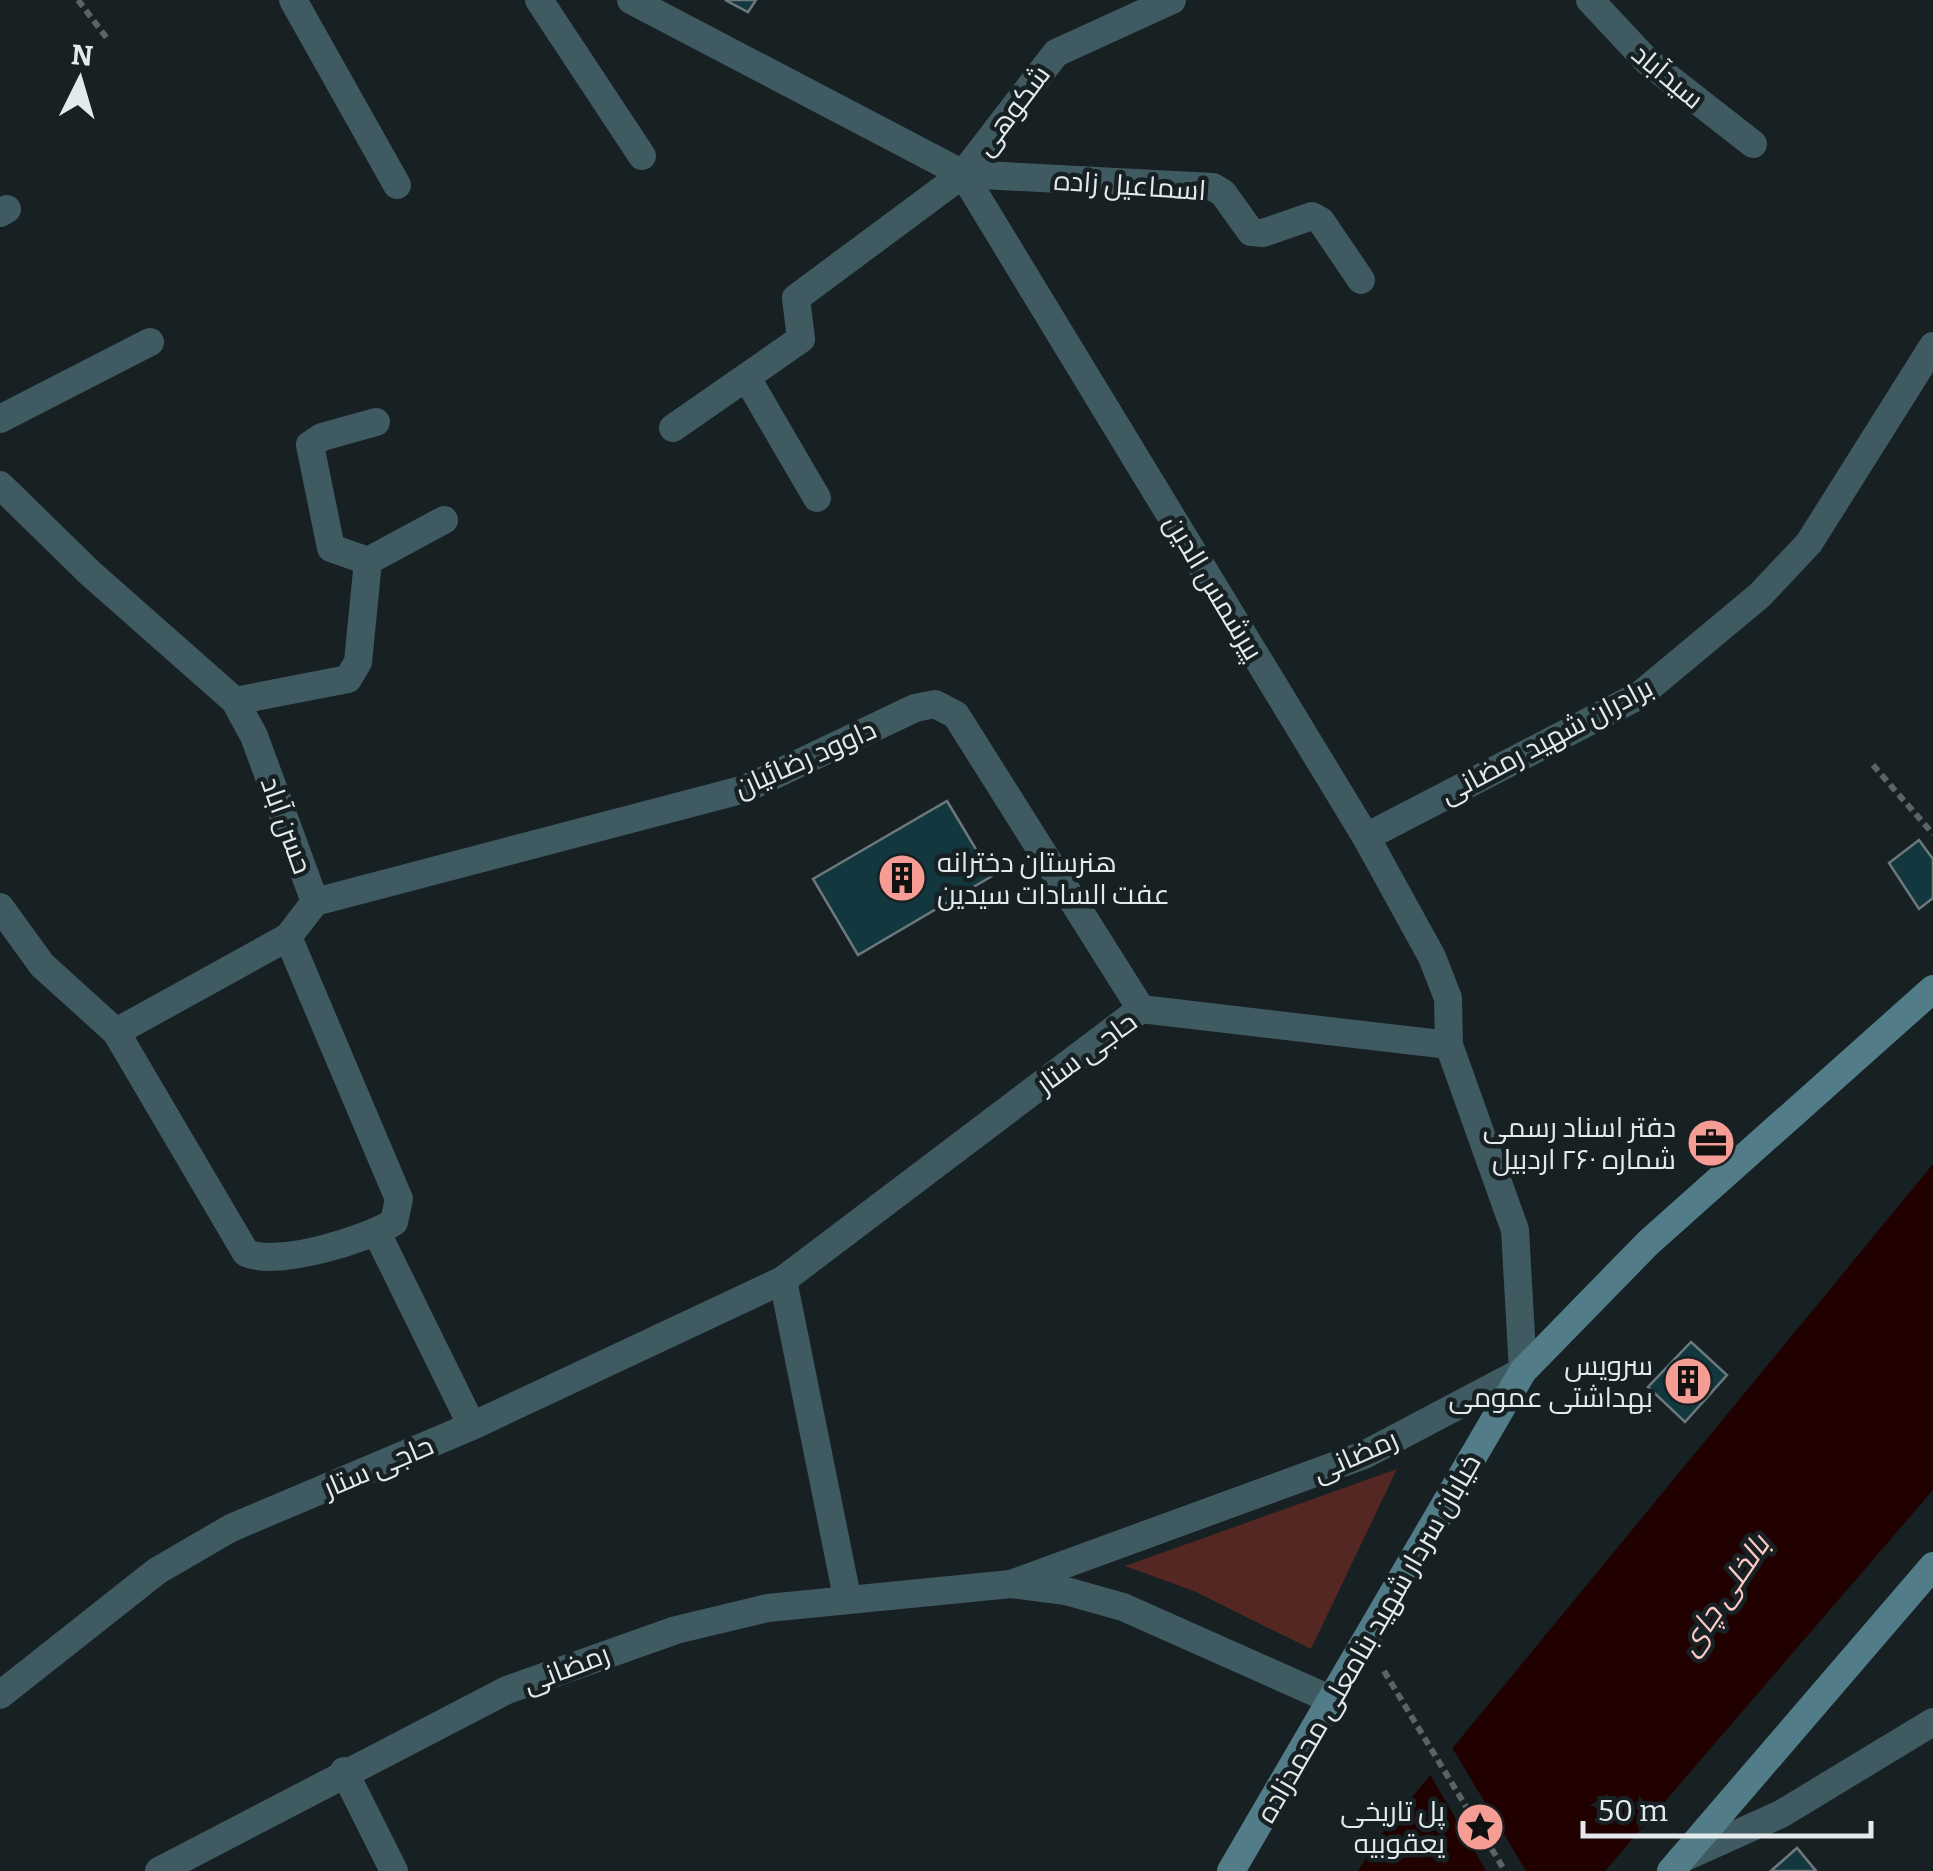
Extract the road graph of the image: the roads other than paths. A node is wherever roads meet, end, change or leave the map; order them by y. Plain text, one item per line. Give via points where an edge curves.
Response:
1 (293, 0) edge
2 (539, 0) edge
3 (631, 0) edge
4 (1172, 0) edge
5 (1590, 0) edge
6 (1752, 144) dead end
7 (642, 156) dead end
8 (964, 174) junction
9 (397, 184) dead end
10 (1361, 280) dead end
11 (150, 342) dead end
12 (1933, 346) edge
13 (746, 378) junction
14 (0, 419) edge
15 (376, 422) dead end
16 (672, 428) dead end
17 (0, 485) edge
18 (817, 498) dead end
19 (444, 520) dead end
20 (368, 561) junction
21 (235, 701) junction
22 (1366, 838) junction
23 (315, 902) junction
24 (0, 908) edge
25 (288, 936) junction
26 (1933, 989) edge
27 (1140, 1009) junction
28 (116, 1032) junction
29 (1449, 1045) junction
30 (377, 1233) junction
31 (784, 1280) junction
32 (1522, 1371) junction
33 (472, 1426) junction
34 (1933, 1566) edge
35 (1011, 1584) junction
36 (847, 1597) junction
37 (0, 1695) edge
38 (1332, 1700) junction
39 (1933, 1722) edge
40 (344, 1771) junction
41 (1676, 1865) edge
42 (178, 1866) edge
43 (394, 1871) edge
44 (1231, 1871) edge

1 - 9 street
2 - 7 street
3 - 8 street
4 - 8 street, شکوهی via 1056,52
5 - 6 street, سیدآباد via 1647,61
8 - 10 street, اسماعیل زاده via 1213,188 1252,232 1263,234 1304,216 1320,220
8 - 13 street, شکوهی via 811,283 796,298 800,339
8 - 22 street, پیرشمس الدین
11 - 14 street
12 - 22 street, برادران شهید رمضانی via 1809,542 1760,595 1640,695
13 - 16 street
13 - 18 street
15 - 20 street via 310,445 331,548
17 - 21 street, حسن آباد
19 - 20 street
20 - 21 street via 358,662 348,679
21 - 23 street, حسن آباد
22 - 29 street, پیرشمس الدین via 1432,957 1448,998
23 - 25 street, حسن آباد
23 - 27 street, داوود رضائیان via 745,789 935,704 956,715
24 - 28 street via 42,965
25 - 28 street
25 - 30 street via 399,1199 394,1222
26 - 32 main road, خیابان سردار شهید بنامعلی محمدزاده via 1648,1243
27 - 29 street, حاجی ستار
27 - 31 street, حاجی ستار
28 - 30 street via 246,1253 272,1260
29 - 32 street, پیرشمس الدین via 1515,1230
30 - 33 street
31 - 33 street, حاجی ستار
31 - 36 street
32 - 35 street, رمضانی via 1364,1456
32 - 38 main road, خیابان سردار شهید بنامعلی محمدزاده
33 - 37 street, حاجی ستار via 231,1528 157,1572
34 - 41 main road
35 - 36 street, رمضانی
35 - 38 street, رمضانی via 1123,1607
36 - 40 street, رمضانی via 768,1608 596,1655 507,1690
38 - 44 main road, خیابان سردار شهید بنامعلی محمدزاده
39 - 41 street via 1781,1814
40 - 42 street, رمضانی
40 - 43 street

